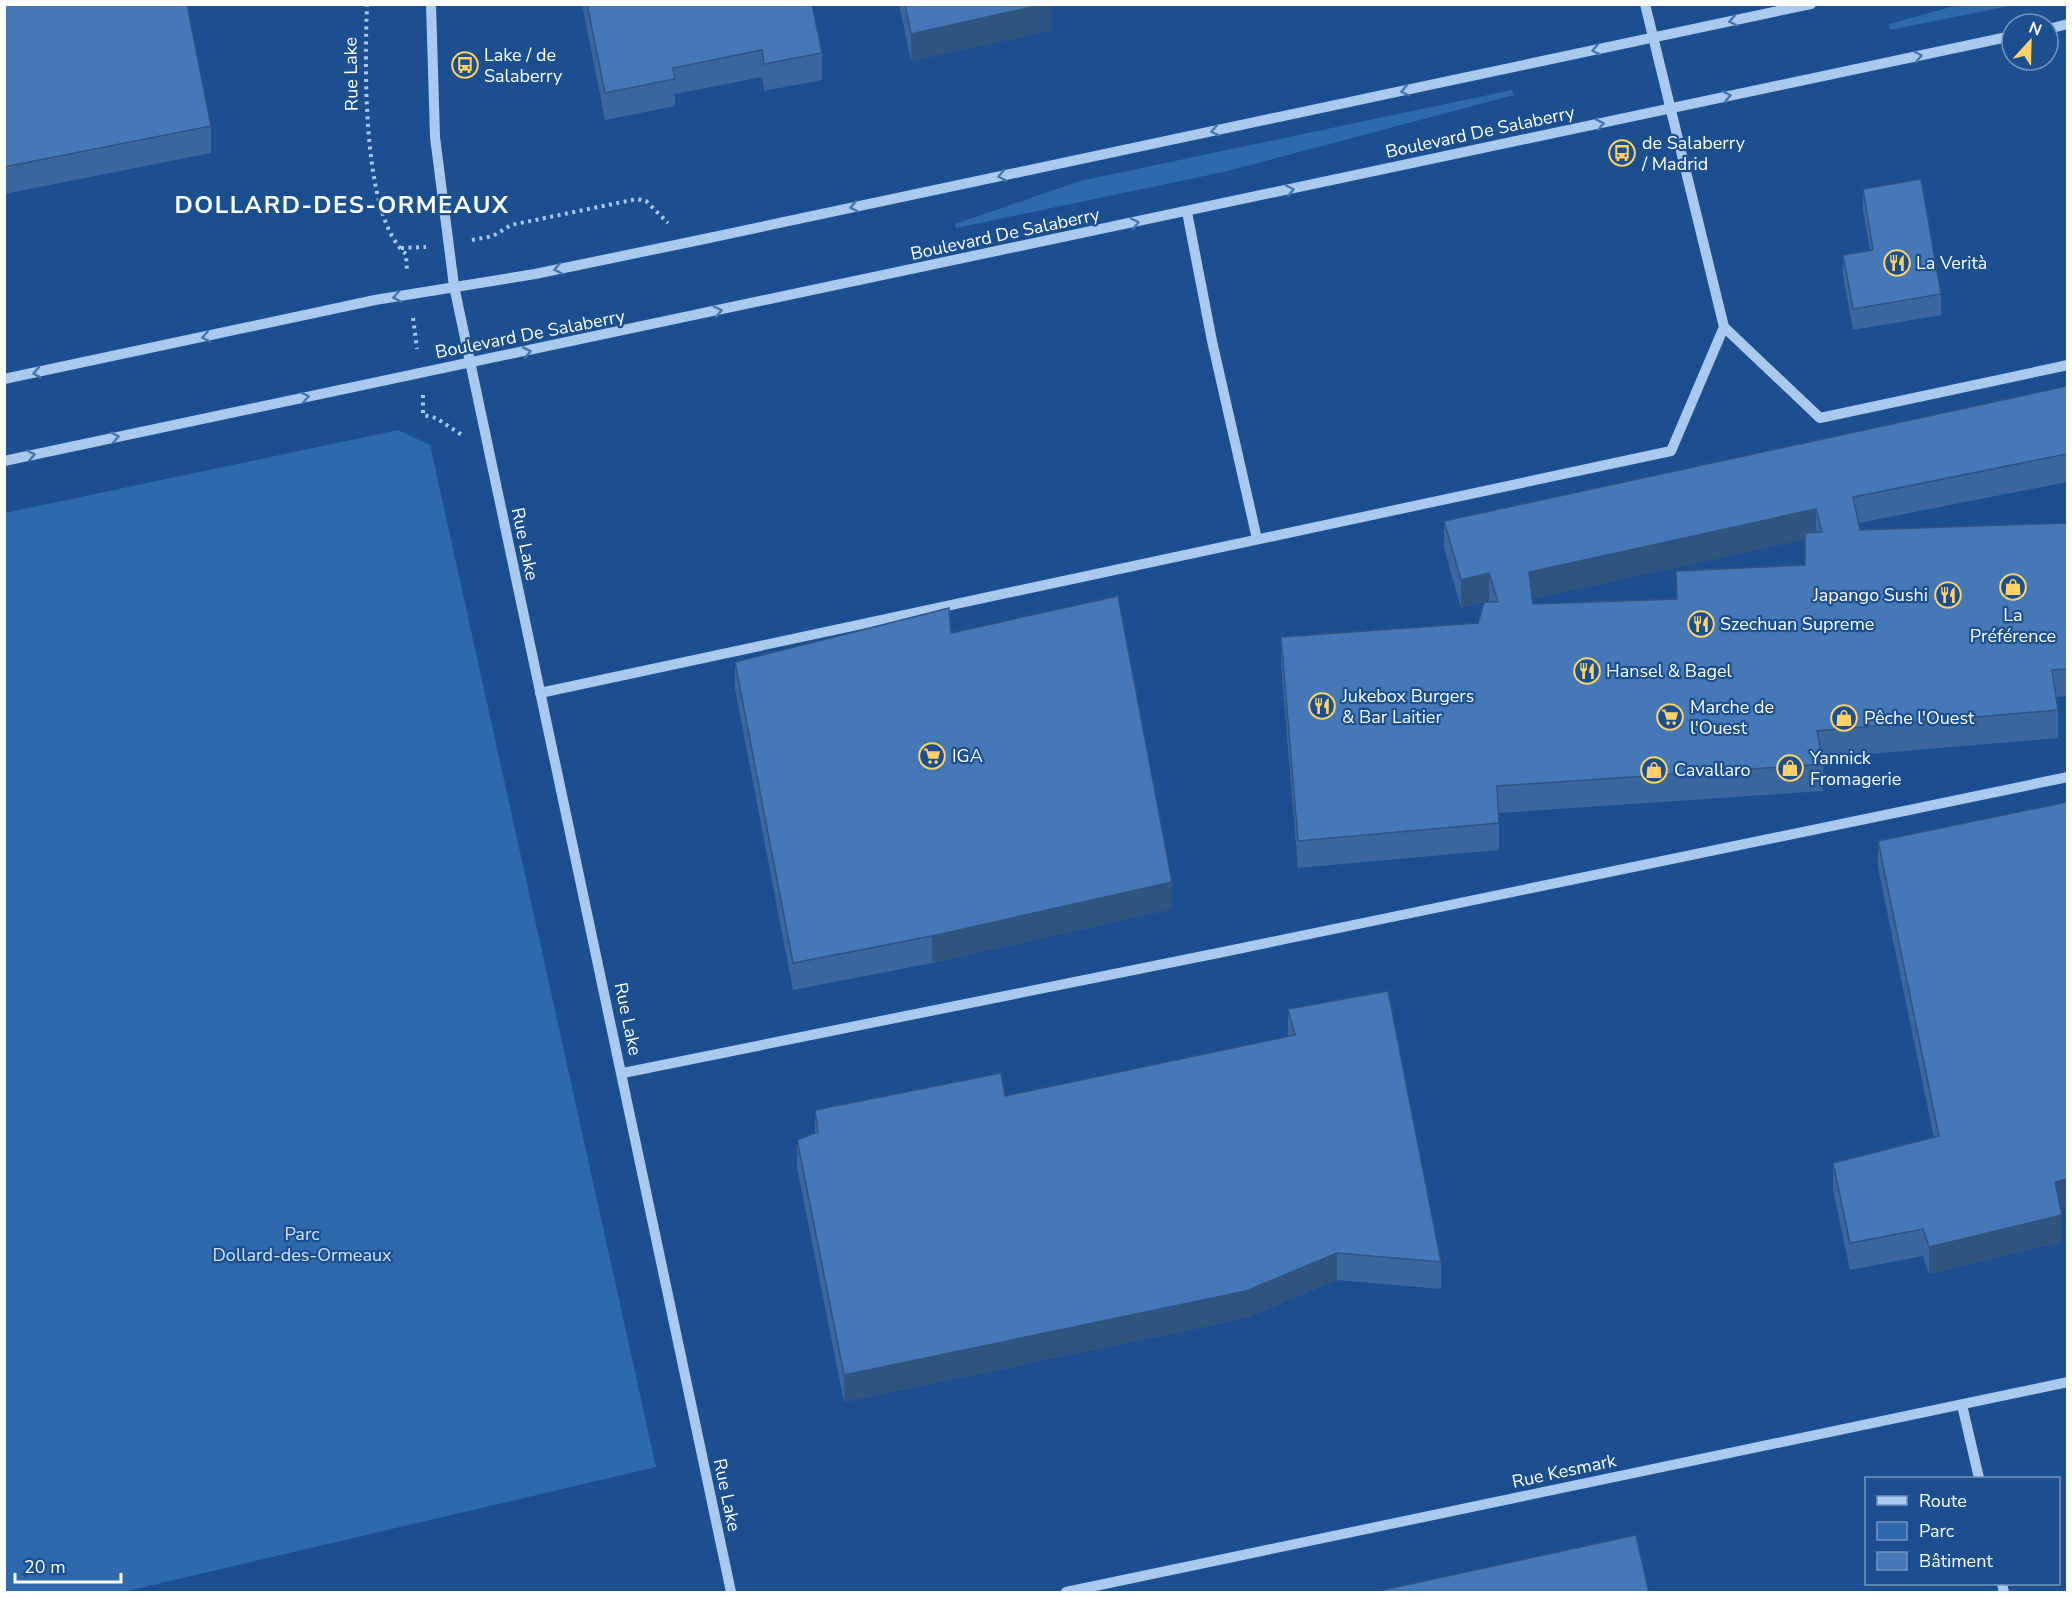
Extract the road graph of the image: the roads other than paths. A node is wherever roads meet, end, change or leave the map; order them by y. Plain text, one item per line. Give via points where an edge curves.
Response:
1 (431, 4) edge
2 (1645, 4) edge
3 (1811, 4) edge
4 (1653, 38) junction
5 (2000, 39) edge
6 (1670, 109) junction
7 (1187, 212) junction
8 (454, 286) junction
9 (1724, 327) junction
10 (470, 363) junction
11 (2067, 365) edge
12 (4, 379) edge
13 (4, 461) edge
14 (1257, 539) junction
15 (540, 693) junction
16 (2067, 777) edge
17 (623, 1073) junction
18 (2067, 1382) edge
19 (1962, 1405) junction
20 (1978, 1477) edge
21 (731, 1593) edge
22 (1066, 1593) edge

1 - 8 street, Rue Lake via 435,137
2 - 4 street
3 -> 4 street
4 - 6 street
4 -> 8 street via 690,242 535,274
6 -> 5 street, Boulevard De Salaberry
7 -> 6 street, Boulevard De Salaberry
6 - 9 street
10 -> 7 street, Boulevard De Salaberry
7 - 14 street
8 - 10 street, Rue Lake
8 -> 12 street
9 - 11 street via 1820,418
9 - 14 street via 1671,450
13 -> 10 street, Boulevard De Salaberry
10 - 15 street, Rue Lake
14 - 15 street
15 - 17 street, Rue Lake
16 - 17 street
17 - 21 street, Rue Lake
18 - 19 street, Rue Kesmark
19 - 20 street
19 - 22 street, Rue Kesmark

